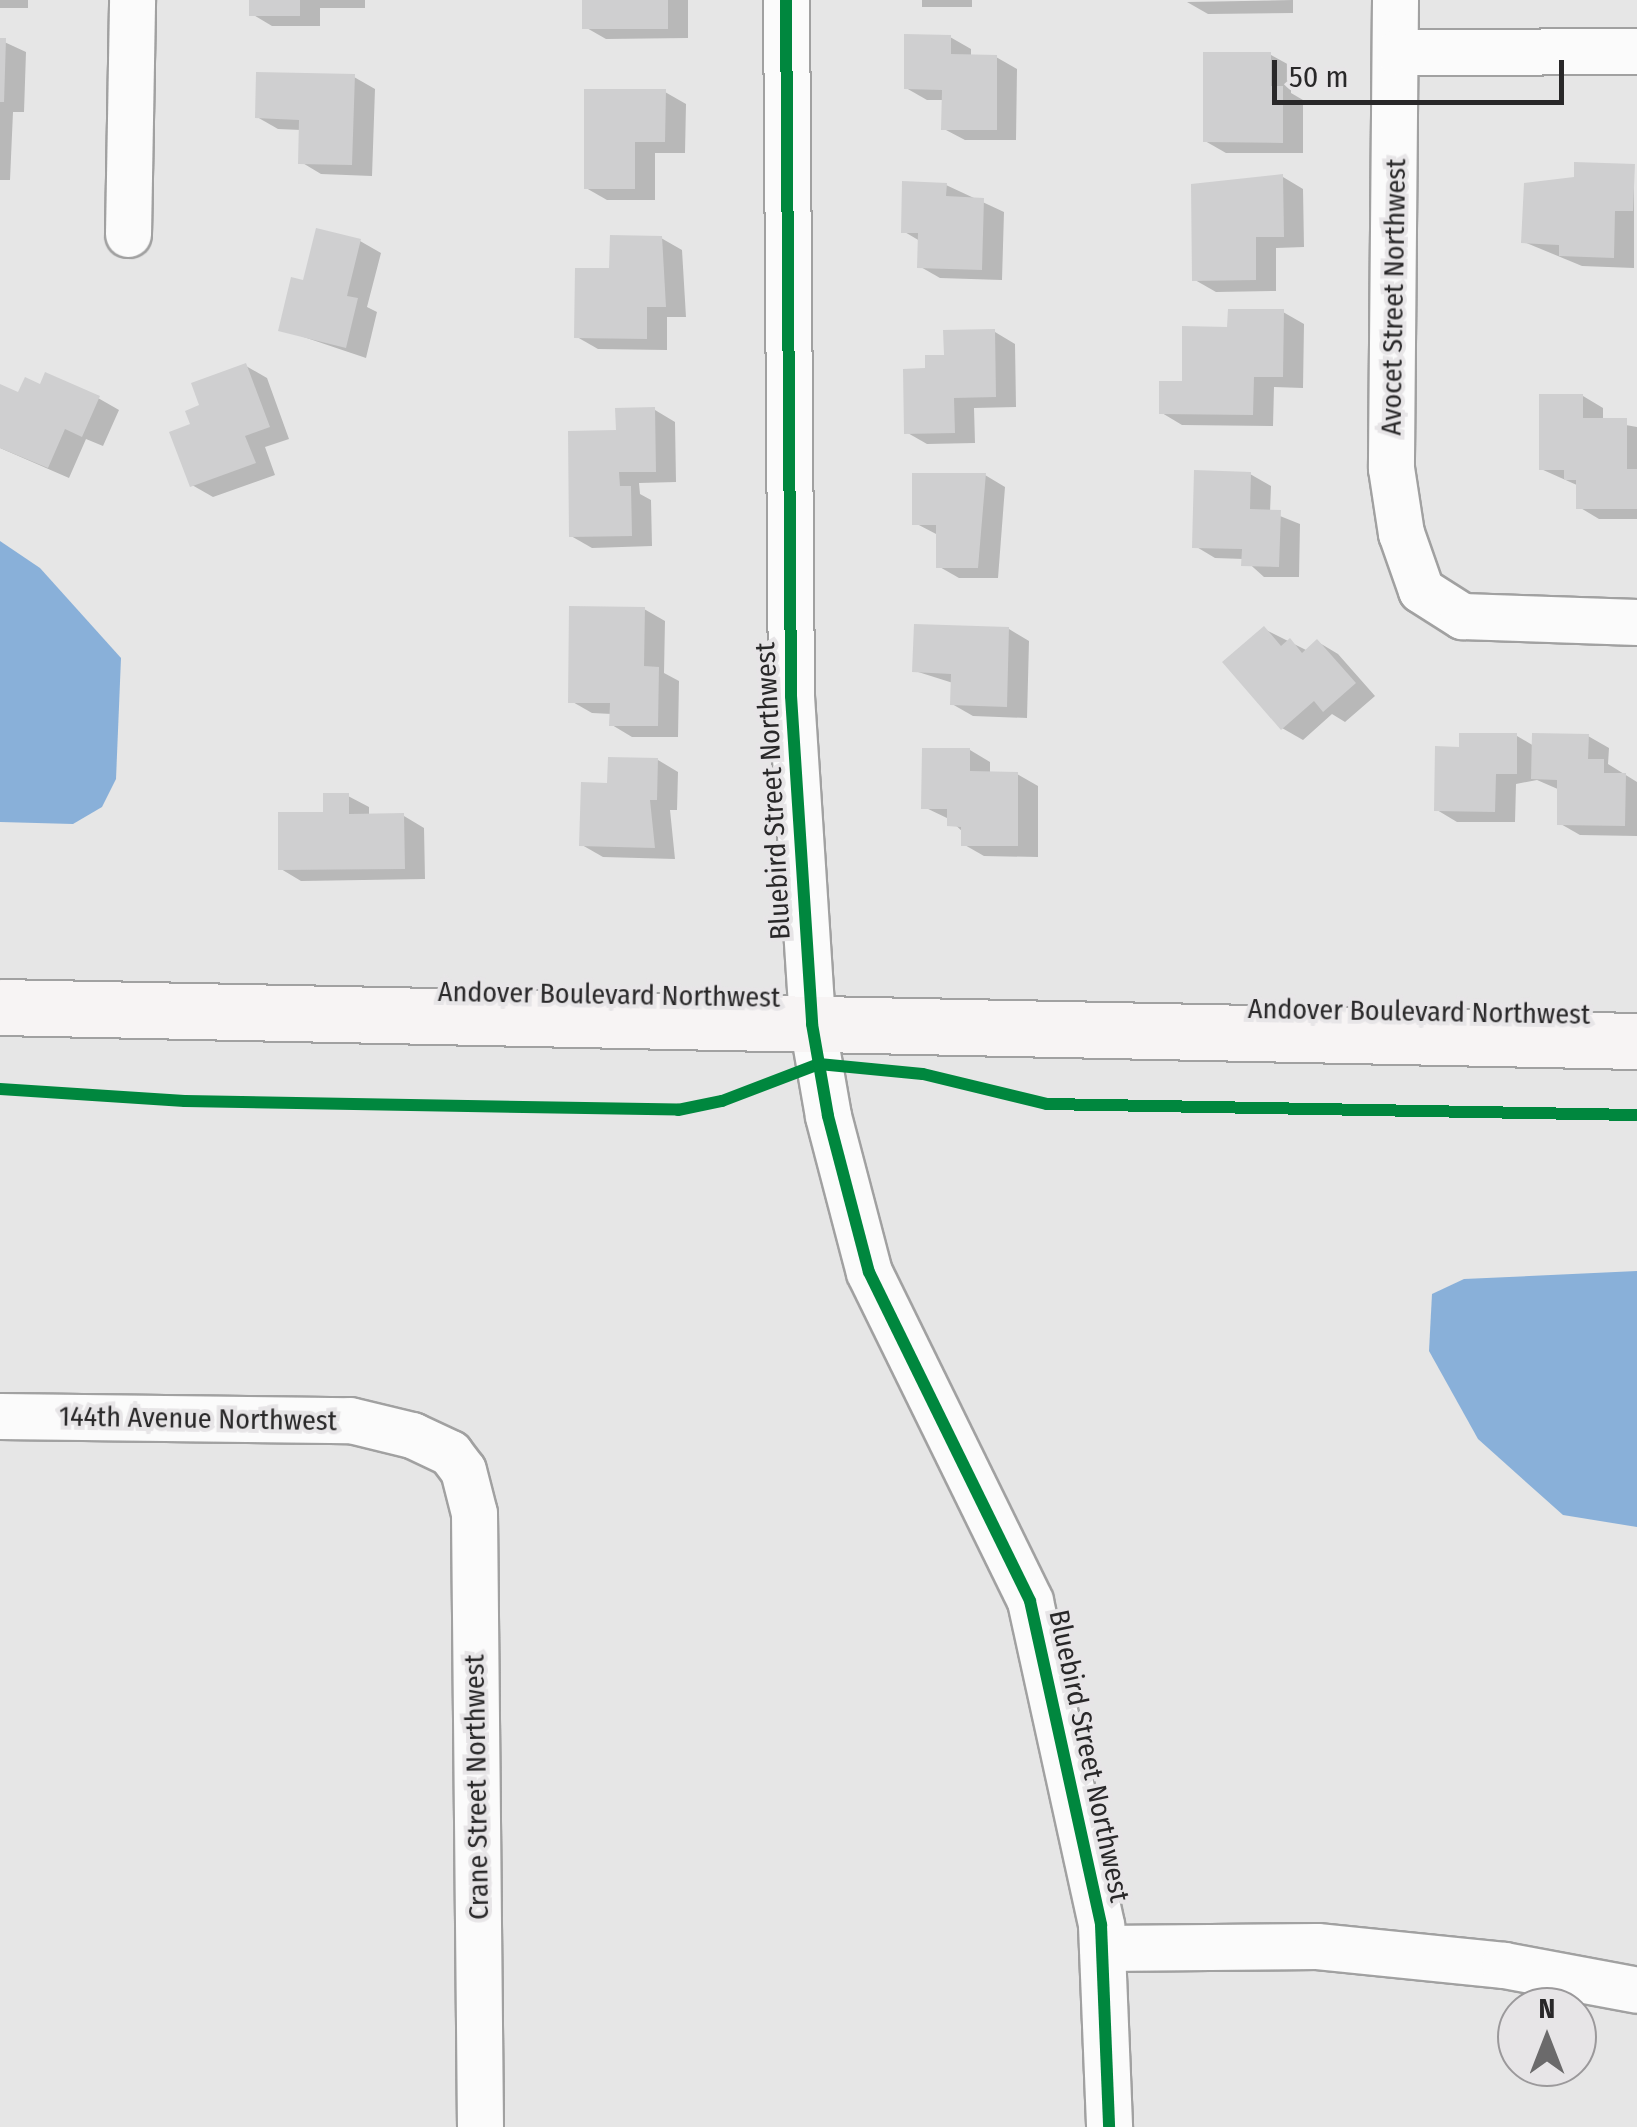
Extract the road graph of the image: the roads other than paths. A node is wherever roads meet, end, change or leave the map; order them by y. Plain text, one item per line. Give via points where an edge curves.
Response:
1 (132, 0) edge
2 (786, 0) edge
3 (1395, 0) edge
4 (1637, 51) edge
5 (1398, 52) junction
6 (128, 234) dead end
7 (1637, 622) edge
8 (0, 1007) edge
9 (812, 1024) junction
10 (1637, 1042) edge
11 (0, 1416) edge
12 (450, 1454) joint
13 (1102, 1948) junction
14 (1637, 1990) edge
15 (480, 2127) edge
16 (1109, 2127) edge

1 - 6 street
2 - 9 street, Bluebird Street Northwest via 790,696
3 - 5 street, Avocet Street Northwest
4 - 5 street
5 - 7 street, Avocet Street Northwest via 1391,468 1401,533 1422,590 1462,616
8 - 9 street, Andover Boulevard Northwest
9 - 10 street, Andover Boulevard Northwest
9 - 13 street, Bluebird Street Northwest via 828,1116 869,1272 1030,1602 1068,1754
11 - 12 street, 144th Avenue Northwest via 350,1420 412,1434
12 - 15 street, Crane Street Northwest via 463,1470 474,1513
13 - 14 street via 1317,1946 1504,1965
13 - 16 street, Bluebird Street Northwest

